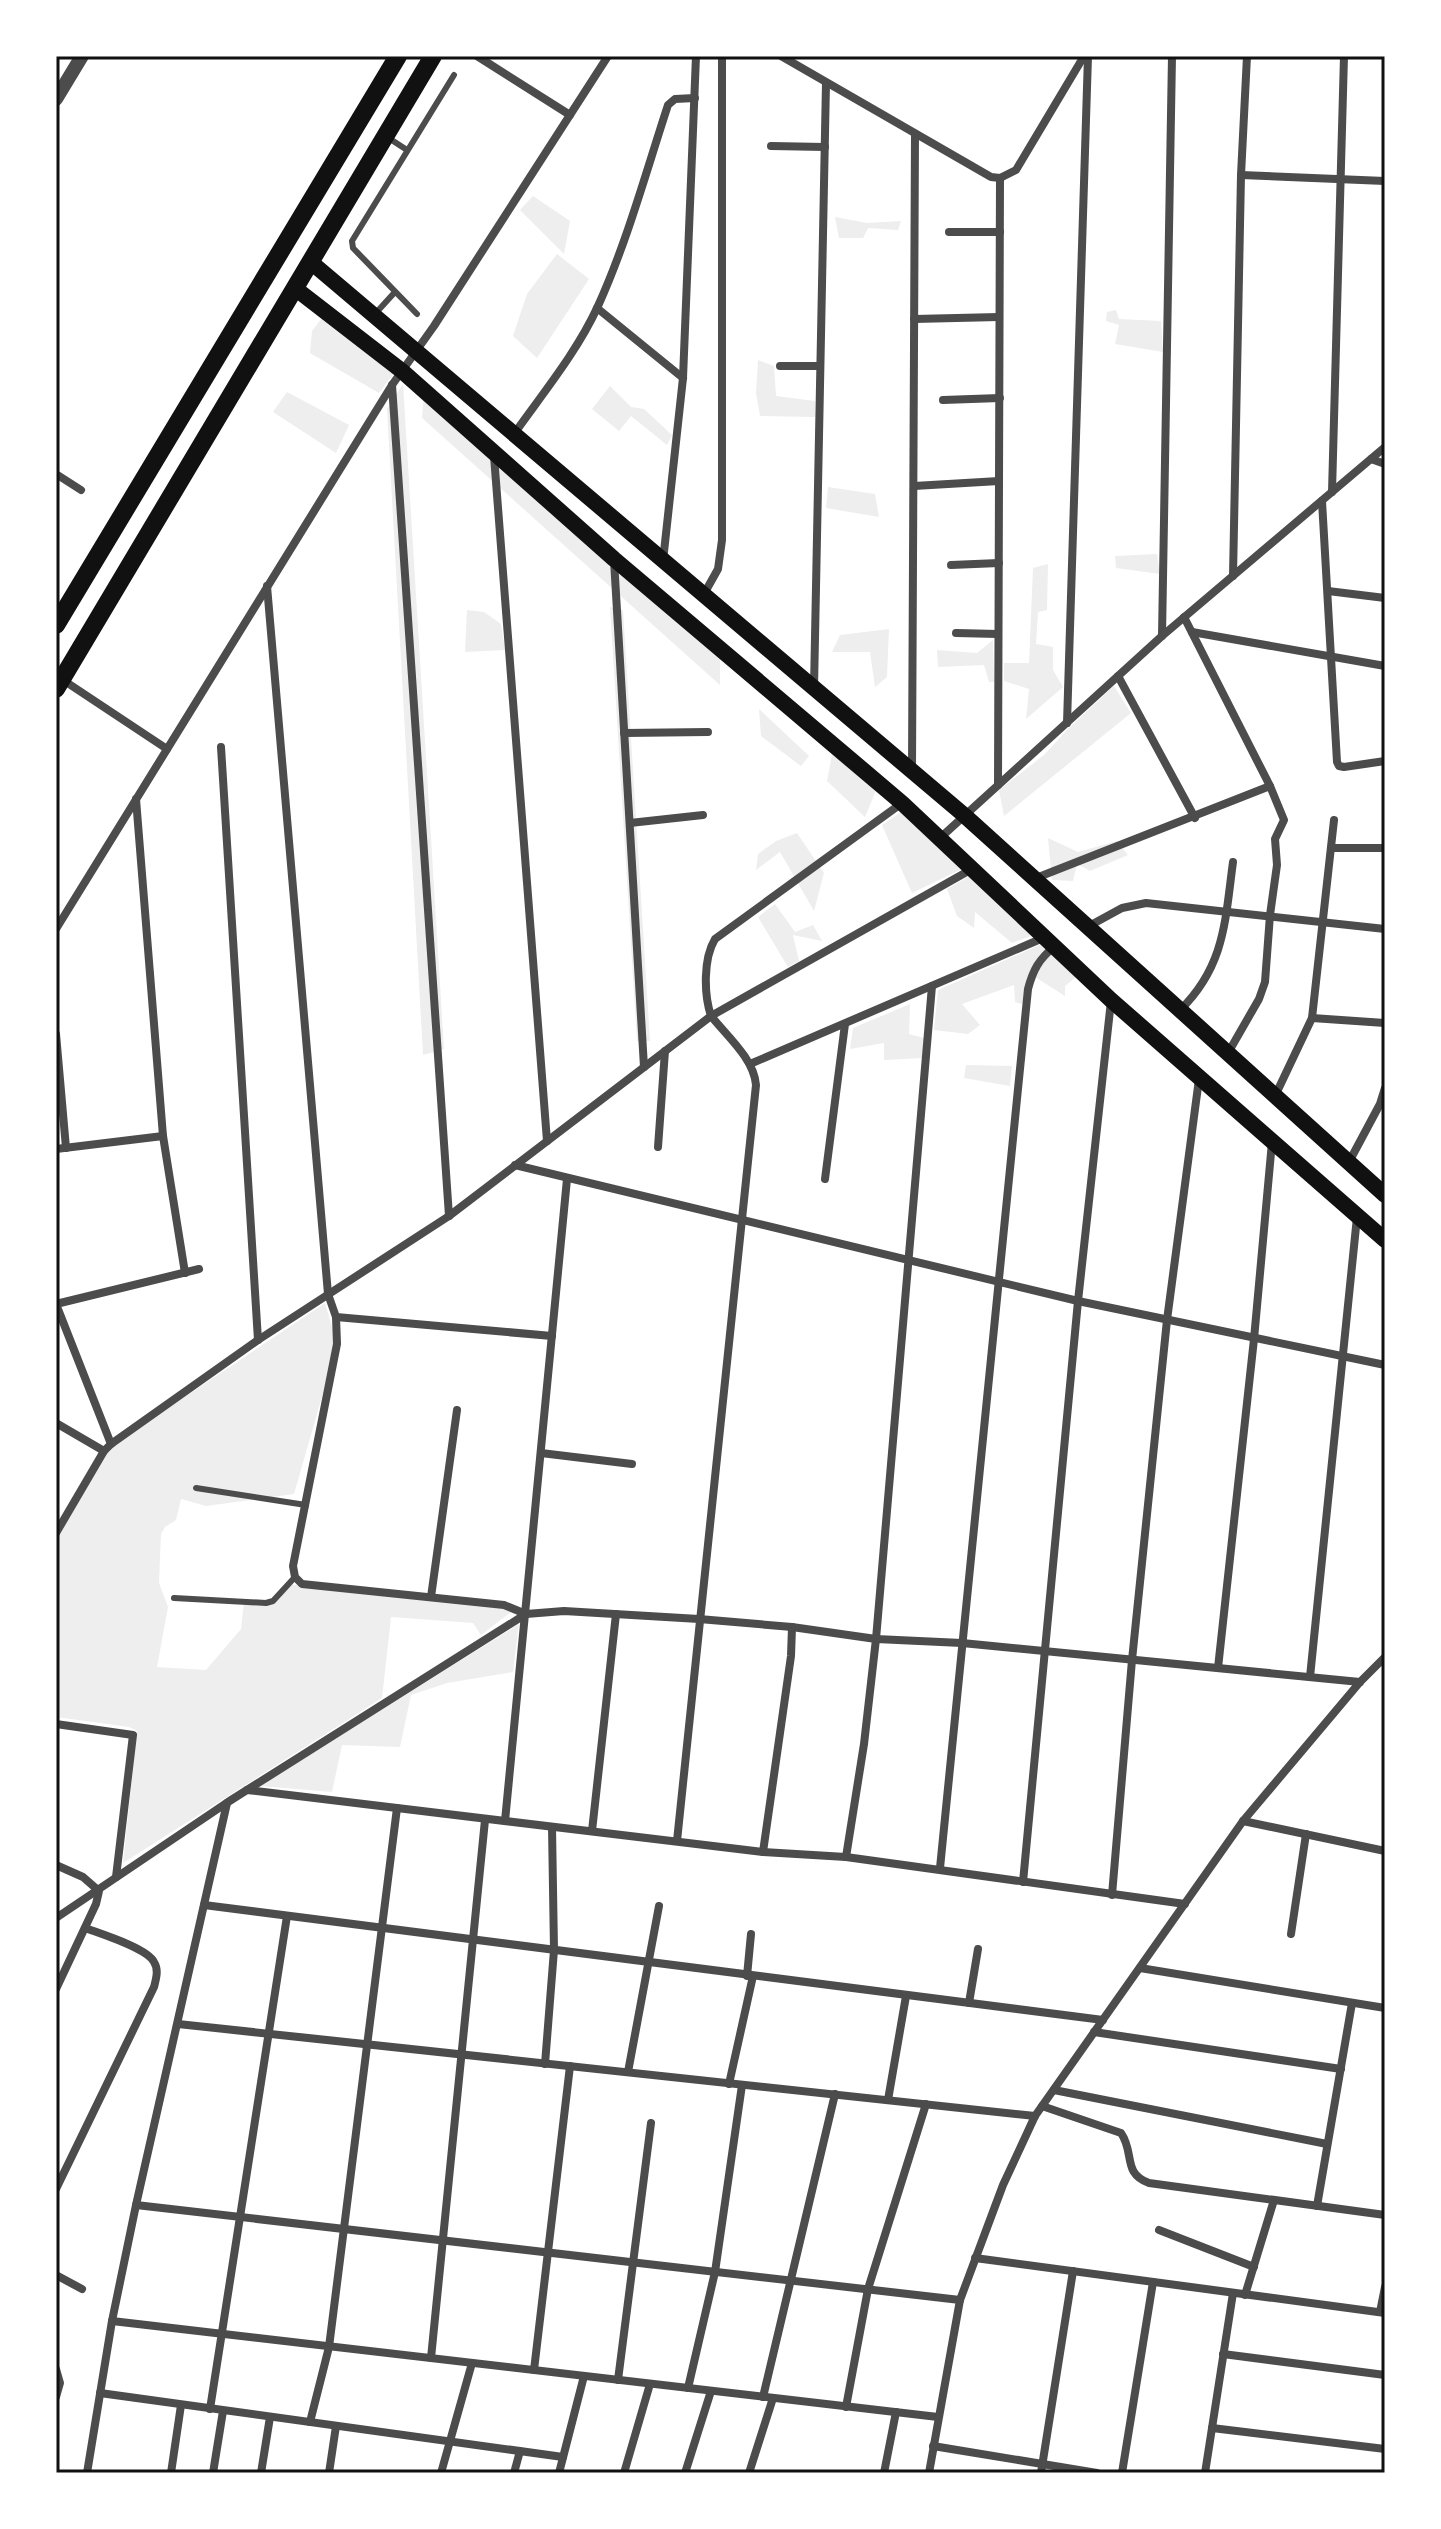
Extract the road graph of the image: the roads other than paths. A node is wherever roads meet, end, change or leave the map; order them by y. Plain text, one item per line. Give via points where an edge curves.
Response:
1 (82, 56) edge
2 (398, 56) edge
3 (433, 56) edge
4 (477, 56) edge
5 (696, 56) edge
6 (722, 56) edge
7 (781, 56) edge
8 (1086, 56) edge
9 (1172, 56) edge
10 (1247, 56) edge
11 (1344, 56) edge
12 (606, 57) edge
13 (454, 75) dead end
14 (826, 83) junction
15 (695, 98) junction
16 (56, 99) edge
17 (570, 115) junction
18 (915, 134) junction
19 (386, 136) junction
20 (771, 146) dead end
21 (825, 147) junction
22 (407, 150) junction
23 (1241, 175) junction
24 (1000, 178) junction
25 (1342, 179) junction
26 (1385, 181) edge
27 (949, 232) dead end
28 (1000, 232) junction
29 (312, 263) junction
30 (296, 289) junction
31 (395, 292) junction
32 (597, 308) junction
33 (417, 314) dead end
34 (374, 315) junction
35 (999, 317) junction
36 (914, 319) junction
37 (417, 352) junction
38 (780, 366) dead end
39 (820, 366) junction
40 (397, 378) junction
41 (683, 378) junction
42 (1000, 398) junction
43 (943, 400) dead end
44 (514, 434) junction
45 (1385, 447) edge
46 (494, 450) junction
47 (1371, 459) junction
48 (1385, 464) edge
49 (56, 474) edge
50 (999, 481) junction
51 (914, 486) junction
52 (81, 490) dead end
53 (1332, 492) junction
54 (1322, 501) junction
55 (614, 559) junction
56 (663, 561) junction
57 (999, 563) junction
58 (951, 565) dead end
59 (1233, 576) junction
60 (267, 586) junction
61 (1328, 591) junction
62 (703, 595) junction
63 (1385, 598) edge
64 (1184, 617) junction
65 (56, 625) edge
66 (1192, 632) junction
67 (956, 633) dead end
68 (998, 634) junction
69 (1162, 636) junction
70 (1332, 657) junction
71 (1385, 666) edge
72 (1118, 676) junction
73 (59, 684) edge
74 (814, 689) junction
75 (1067, 723) junction
76 (708, 732) dead end
77 (624, 733) junction
78 (221, 747) dead end
79 (167, 749) junction
80 (1385, 761) edge
81 (912, 772) junction
82 (998, 785) junction
83 (1270, 786) junction
84 (136, 798) junction
85 (902, 803) junction
86 (703, 815) dead end
87 (964, 815) junction
88 (1195, 818) junction
89 (1334, 820) dead end
90 (630, 823) junction
91 (939, 838) junction
92 (1331, 848) junction
93 (1385, 848) edge
94 (1233, 862) dead end
95 (972, 869) junction
96 (1036, 879) junction
97 (1227, 910) junction
98 (1270, 915) junction
99 (1322, 922) junction
100 (1089, 926) junction
101 (56, 929) edge
102 (1385, 929) edge
103 (1049, 942) junction
104 (932, 986) junction
105 (1111, 1000) junction
106 (1180, 1010) junction
107 (711, 1016) junction
108 (1312, 1018) junction
109 (1385, 1023) edge
110 (845, 1024) junction
111 (56, 1034) edge
112 (665, 1051) junction
113 (1228, 1053) junction
114 (750, 1064) junction
115 (644, 1067) junction
116 (1199, 1079) junction
117 (1385, 1088) edge
118 (1275, 1096) junction
119 (163, 1136) junction
120 (547, 1141) junction
121 (1273, 1142) junction
122 (658, 1147) dead end
123 (66, 1148) junction
124 (56, 1149) edge
125 (1349, 1162) junction
126 (515, 1165) junction
127 (567, 1179) junction
128 (825, 1179) dead end
129 (1385, 1195) edge
130 (449, 1216) junction
131 (1357, 1217) junction
132 (743, 1221) junction
133 (1385, 1240) edge
134 (907, 1260) junction
135 (199, 1269) dead end
136 (185, 1273) junction
137 (1001, 1283) junction
138 (328, 1294) junction
139 (1078, 1301) junction
140 (56, 1304) edge
141 (336, 1317) junction
142 (1167, 1320) junction
143 (552, 1336) junction
144 (1254, 1339) junction
145 (258, 1340) junction
146 (1343, 1357) junction
147 (1385, 1365) edge
148 (457, 1410) dead end
149 (56, 1423) edge
150 (108, 1448) junction
151 (541, 1453) junction
152 (632, 1464) dead end
153 (196, 1488) dead end
154 (306, 1505) junction
155 (56, 1533) edge
156 (295, 1577) junction
157 (431, 1597) junction
158 (174, 1598) dead end
159 (526, 1614) junction
160 (616, 1614) junction
161 (699, 1619) junction
162 (792, 1627) junction
163 (876, 1639) junction
164 (962, 1643) junction
165 (1044, 1652) junction
166 (1385, 1658) edge
167 (1132, 1660) junction
168 (1218, 1668) junction
169 (1310, 1677) junction
170 (1360, 1682) junction
171 (56, 1724) edge
172 (247, 1790) junction
173 (228, 1802) junction
174 (397, 1808) junction
175 (485, 1820) junction
176 (505, 1821) junction
177 (1243, 1821) junction
178 (552, 1827) junction
179 (592, 1831) junction
180 (1306, 1834) junction
181 (677, 1841) junction
182 (1385, 1851) edge
183 (763, 1852) junction
184 (846, 1857) junction
185 (56, 1865) edge
186 (940, 1868) junction
187 (116, 1877) junction
188 (1023, 1882) junction
189 (99, 1891) junction
190 (1112, 1895) junction
191 (1185, 1904) junction
192 (204, 1905) junction
193 (659, 1906) dead end
194 (287, 1916) junction
195 (56, 1918) edge
196 (85, 1928) junction
197 (380, 1928) junction
198 (751, 1934) dead end
199 (1291, 1934) dead end
200 (474, 1940) junction
201 (978, 1949) dead end
202 (554, 1950) junction
203 (648, 1963) junction
204 (1140, 1968) junction
205 (750, 1976) junction
206 (56, 1989) edge
207 (906, 1996) junction
208 (969, 2003) junction
209 (1352, 2003) junction
210 (1385, 2008) edge
211 (1103, 2020) junction
212 (178, 2024) junction
213 (1094, 2032) junction
214 (269, 2034) junction
215 (368, 2045) junction
216 (462, 2055) junction
217 (545, 2064) junction
218 (570, 2066) junction
219 (1341, 2069) junction
220 (628, 2072) junction
221 (729, 2084) junction
222 (742, 2085) junction
223 (1054, 2090) junction
224 (835, 2094) junction
225 (888, 2100) junction
226 (926, 2104) junction
227 (1042, 2106) junction
228 (1035, 2116) junction
229 (651, 2123) dead end
230 (1327, 2144) junction
231 (56, 2189) edge
232 (1274, 2200) junction
233 (136, 2205) junction
234 (1317, 2206) junction
235 (1385, 2215) edge
236 (240, 2217) junction
237 (1159, 2230) dead end
238 (344, 2231) junction
239 (443, 2241) junction
240 (547, 2253) junction
241 (975, 2258) junction
242 (633, 2263) junction
243 (1254, 2267) junction
244 (1073, 2271) junction
245 (715, 2272) junction
246 (56, 2275) edge
247 (791, 2281) junction
248 (1153, 2282) junction
249 (1385, 2287) edge
250 (82, 2289) dead end
251 (868, 2289) junction
252 (1233, 2293) junction
253 (1245, 2295) junction
254 (960, 2300) junction
255 (1383, 2313) edge
256 (112, 2321) junction
257 (222, 2334) junction
258 (329, 2347) junction
259 (1223, 2354) junction
260 (431, 2358) junction
261 (472, 2363) junction
262 (56, 2369) edge
263 (534, 2370) junction
264 (1385, 2375) edge
265 (584, 2376) junction
266 (618, 2380) junction
267 (650, 2384) junction
268 (688, 2388) junction
269 (711, 2391) junction
270 (100, 2393) junction
271 (56, 2397) edge
272 (763, 2397) junction
273 (773, 2398) junction
274 (181, 2405) junction
275 (846, 2407) junction
276 (210, 2409) junction
277 (223, 2411) junction
278 (896, 2412) junction
279 (270, 2417) junction
280 (938, 2417) junction
281 (310, 2422) junction
282 (336, 2426) junction
283 (1212, 2428) junction
284 (450, 2441) junction
285 (933, 2446) junction
286 (1385, 2449) edge
287 (520, 2451) junction
288 (563, 2457) junction
289 (1042, 2468) edge
290 (87, 2473) edge
291 (171, 2473) edge
292 (213, 2473) edge
293 (261, 2473) edge
294 (329, 2473) edge
295 (441, 2473) edge
296 (514, 2473) edge
297 (559, 2473) edge
298 (624, 2473) edge
299 (685, 2473) edge
300 (749, 2473) edge
301 (884, 2473) edge
302 (929, 2473) edge
303 (1097, 2473) edge
304 (1122, 2473) edge
305 (1205, 2473) edge

1 - 16 street
2 - 65 main road
3 - 19 main road
4 - 17 street
5 - 15 street
6 - 62 street via 722,540 718,569
7 - 14 street
8 - 24 street via 1016,170
8 - 75 street
9 - 69 street
10 - 23 street
11 - 25 street
12 - 17 street
13 - 22 lane
14 - 18 street
14 - 21 street
15 - 32 street via 675,99 668,105
15 - 41 street
17 - 37 street
18 - 24 street
18 - 36 street
19 - 22 lane
19 - 29 main road
20 - 21 street
21 - 39 street
22 - 31 lane via 352,241
23 - 25 street
23 - 59 street
24 - 28 street
25 - 26 street
25 - 53 street
27 - 28 street
28 - 35 street
29 - 30 main road
29 - 34 main road
30 - 40 main road
30 - 73 main road
31 - 33 lane
31 - 34 lane
32 - 41 street
32 - 44 street
34 - 37 main road
35 - 36 street
35 - 42 street
36 - 51 street
37 - 40 street
37 - 44 main road
38 - 39 street
39 - 74 street
40 - 46 main road
40 - 60 street
40 - 130 street
41 - 56 street
42 - 43 street
42 - 50 street
44 - 56 main road
45 - 47 street
46 - 55 main road
46 - 120 street
47 - 48 street
47 - 53 street
49 - 52 street
50 - 51 street
50 - 57 street
51 - 81 street
53 - 54 street
54 - 59 street
54 - 61 street
55 - 77 street
55 - 85 main road
56 - 62 main road
57 - 58 street
57 - 68 street
59 - 64 street
60 - 79 street
60 - 138 street
61 - 63 street
61 - 70 street
62 - 74 main road
64 - 66 street
64 - 69 street
66 - 70 street
66 - 83 street
67 - 68 street
68 - 82 street
69 - 72 street
70 - 71 street
70 - 80 street via 1339,766
72 - 75 street
72 - 88 street
73 - 79 street
74 - 81 main road
75 - 82 street
76 - 77 street
77 - 90 street
78 - 145 street
79 - 84 street
81 - 87 main road
82 - 87 street
83 - 88 street
83 - 98 street via 1284,820 1275,839
84 - 101 street
84 - 119 street
85 - 91 main road
85 - 107 street via 715,939 708,957
86 - 90 street
87 - 91 street
87 - 96 main road
88 - 96 street
89 - 92 street
90 - 115 street
91 - 95 main road
92 - 93 street
92 - 99 street
94 - 97 street
95 - 103 main road
95 - 107 street
96 - 100 main road
97 - 98 street
97 - 100 street via 1134,904
97 - 106 street via 1211,969
98 - 99 street
98 - 113 street via 1265,982
99 - 102 street
99 - 108 street
100 - 106 main road
103 - 104 street
103 - 105 main road
103 - 137 street via 1028,989
104 - 110 street
104 - 134 street
105 - 116 main road
105 - 139 street
106 - 113 main road
107 - 112 street
107 - 114 street
108 - 109 street
108 - 118 street
110 - 114 street
110 - 128 street
111 - 123 street
112 - 115 street
112 - 122 street
113 - 118 main road
114 - 132 street via 756,1085
115 - 120 street
116 - 121 main road
116 - 142 street
117 - 125 street
118 - 125 main road
119 - 123 street
119 - 136 street
120 - 126 street
121 - 131 main road
121 - 144 street
123 - 124 street
125 - 129 main road
126 - 127 street
126 - 130 street
127 - 132 street
127 - 143 street
130 - 138 street
131 - 133 main road
131 - 146 street
132 - 134 street
132 - 161 street
134 - 137 street
134 - 163 street
135 - 136 street
136 - 140 street
137 - 139 street
137 - 164 street
138 - 141 street
138 - 145 street
139 - 142 street
139 - 165 street
140 - 150 street
141 - 143 street
141 - 154 street via 337,1344
142 - 144 street
142 - 167 street
143 - 151 street
144 - 146 street
144 - 168 street
145 - 150 street
146 - 147 street
146 - 169 street
148 - 157 street
149 - 150 street
150 - 155 street
151 - 152 street
151 - 159 street
153 - 154 lane
154 - 156 street
156 - 157 street via 302,1584
156 - 158 lane via 266,1603
157 - 159 street via 504,1605
159 - 160 street
159 - 172 street
159 - 176 street
160 - 161 street
160 - 179 street
161 - 162 street
161 - 181 street
162 - 163 street
162 - 183 street
163 - 164 street
163 - 184 street
164 - 165 street
164 - 186 street
165 - 167 street
165 - 188 street
166 - 170 street
167 - 168 street
167 - 190 street
168 - 169 street
169 - 170 street
170 - 177 street
171 - 187 street via 133,1735
172 - 173 street
172 - 174 street
173 - 187 street
173 - 192 street
174 - 175 street
174 - 197 street
175 - 176 street
175 - 200 street
176 - 178 street
177 - 180 street
177 - 191 street
178 - 179 street
178 - 202 street
179 - 181 street
180 - 182 street
180 - 199 street
181 - 183 street
183 - 184 street
184 - 186 street
185 - 189 street
186 - 188 street
187 - 189 street
188 - 190 street
189 - 195 street
189 - 196 street
190 - 191 street
191 - 204 street
192 - 194 street
192 - 212 street
193 - 203 street
194 - 197 street
194 - 214 street
196 - 206 street
196 - 231 street via 148,1954 157,1975
197 - 200 street
197 - 215 street
198 - 205 street
200 - 202 street
200 - 216 street
201 - 208 street
202 - 203 street
202 - 217 street
203 - 205 street
203 - 220 street
204 - 209 street
204 - 211 street
205 - 207 street
205 - 221 street
207 - 208 street
207 - 225 street
208 - 211 street
209 - 210 street
209 - 219 street
211 - 213 street
212 - 214 street
212 - 233 street
213 - 219 street
213 - 223 street
214 - 215 street
214 - 236 street
215 - 216 street
215 - 238 street
216 - 217 street
216 - 239 street
217 - 218 street
218 - 220 street
218 - 240 street
219 - 230 street
220 - 221 street
221 - 222 street
222 - 224 street
222 - 245 street
223 - 227 street
223 - 230 street
224 - 225 street
224 - 247 street
225 - 226 street
226 - 228 street
226 - 251 street
227 - 228 street
227 - 232 street via 1121,2133 1138,2179
228 - 241 street
229 - 242 street
230 - 234 street
232 - 234 street
232 - 243 street
233 - 236 street
233 - 256 street
234 - 235 street
236 - 238 street
236 - 257 street
237 - 243 street
238 - 239 street
238 - 258 street
239 - 240 street
239 - 260 street
240 - 242 street
240 - 263 street
241 - 244 street
241 - 254 street
242 - 245 street
242 - 266 street
243 - 253 street
244 - 248 street
244 - 289 street
245 - 247 street
245 - 268 street
246 - 250 street
247 - 251 street
247 - 272 street
248 - 252 street
248 - 304 street
249 - 255 street
251 - 254 street
251 - 275 street
252 - 253 street
252 - 259 street
253 - 255 street
254 - 280 street
256 - 257 street
256 - 270 street
257 - 258 street
257 - 276 street
258 - 260 street
258 - 281 street
259 - 264 street
259 - 283 street
260 - 261 street
261 - 263 street
261 - 284 street
262 - 271 street
263 - 265 street
265 - 266 street
265 - 288 street
266 - 267 street
267 - 268 street
267 - 298 street
268 - 269 street
269 - 272 street
269 - 299 street
270 - 274 street
270 - 290 street
272 - 273 street
273 - 275 street
273 - 300 street
274 - 276 street
274 - 291 street
275 - 278 street
276 - 277 street
277 - 279 street
277 - 292 street
278 - 280 street
278 - 301 street
279 - 281 street
279 - 293 street
280 - 285 street
281 - 282 street
282 - 284 street
282 - 294 street
283 - 286 street
283 - 305 street
284 - 287 street
284 - 295 street
285 - 289 street
285 - 302 street
287 - 288 street
287 - 296 street
288 - 297 street
289 - 303 street

